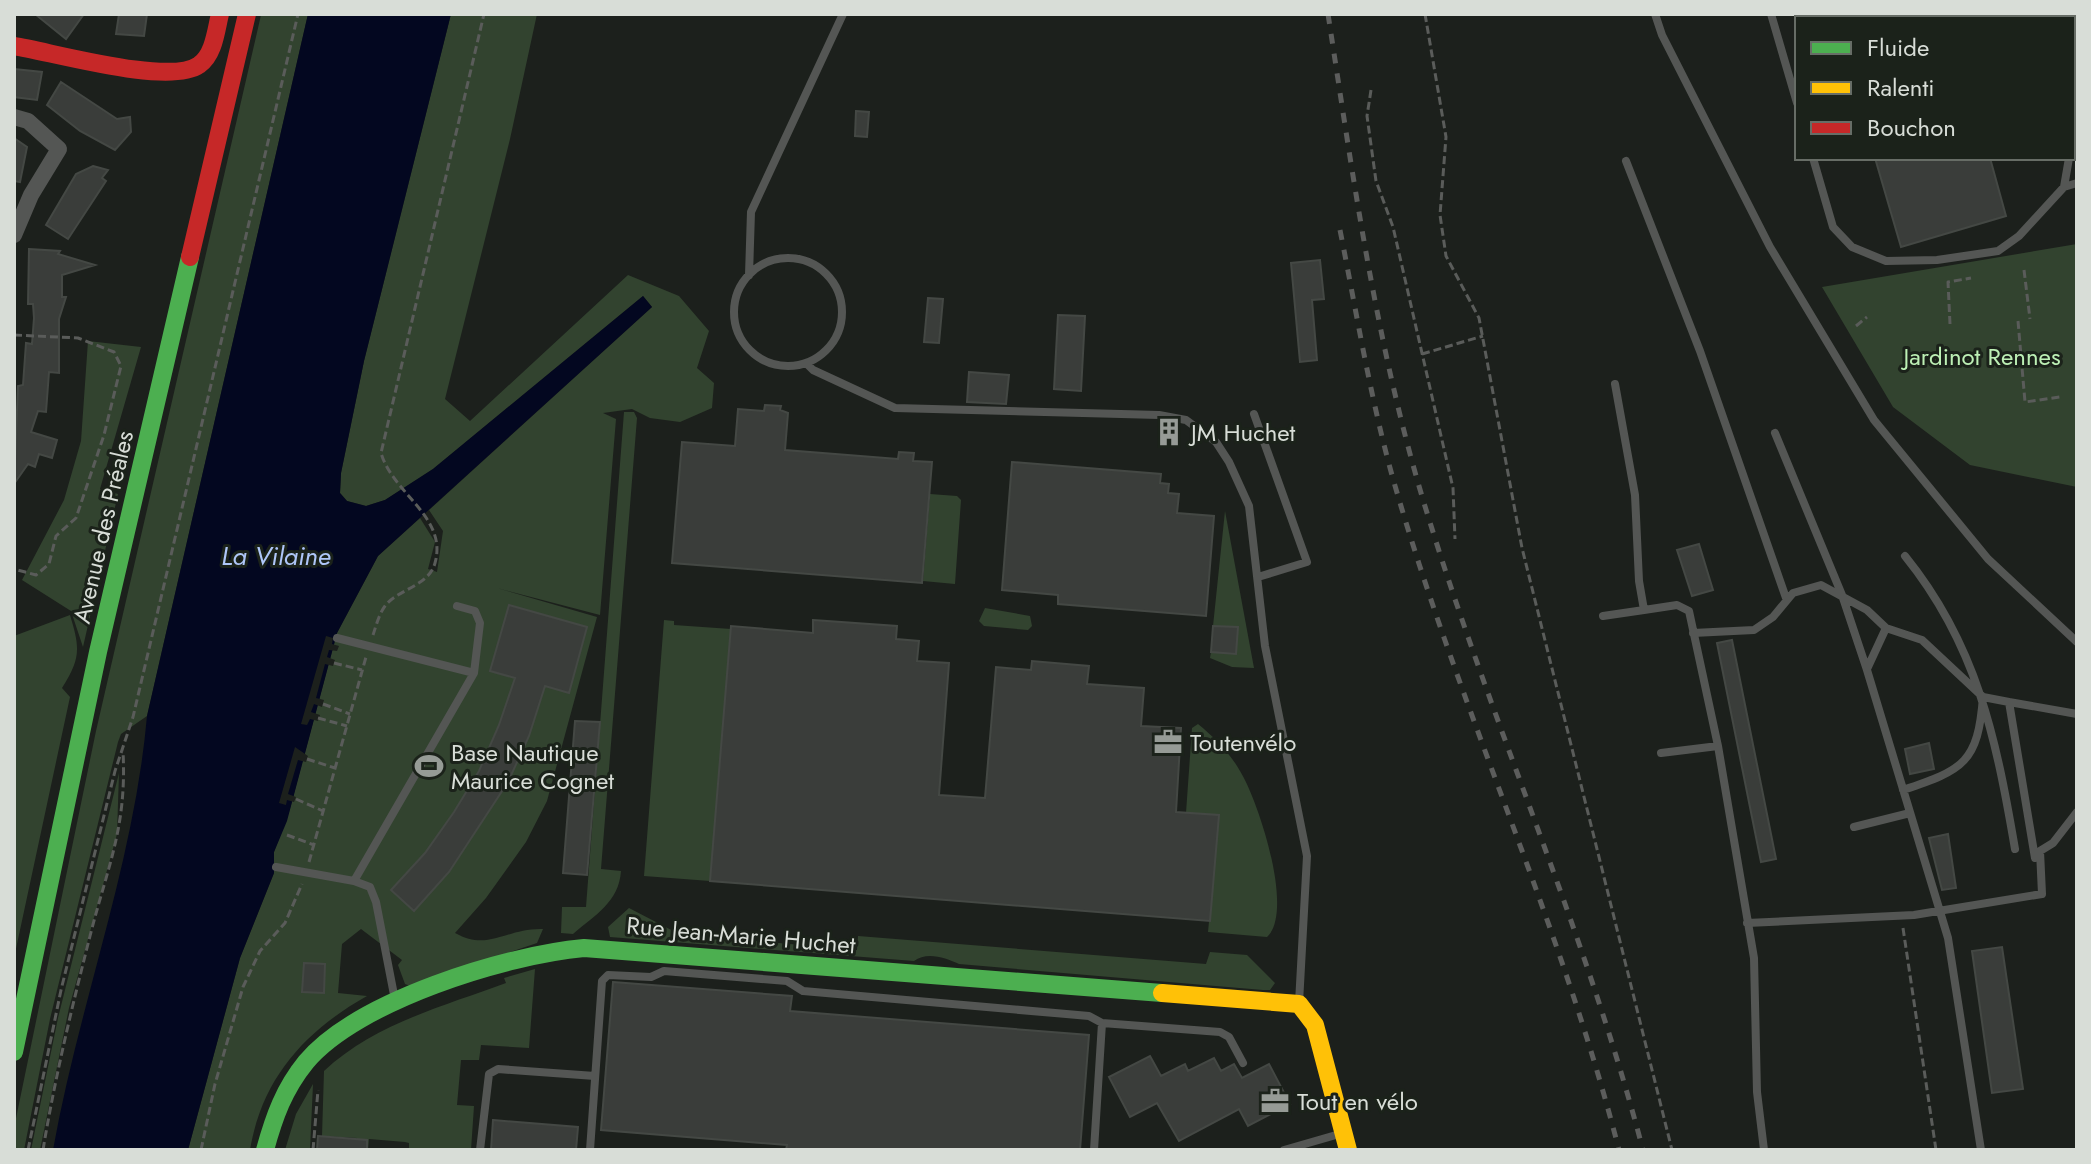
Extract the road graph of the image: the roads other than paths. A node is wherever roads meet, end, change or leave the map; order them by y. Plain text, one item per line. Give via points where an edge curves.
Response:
1 (220, 14) edge
2 (247, 14) edge
3 (843, 14) edge
4 (1655, 14) edge
5 (1771, 14) edge
6 (14, 46) edge
7 (1795, 96) edge
8 (14, 117) edge
9 (1814, 160) edge
10 (2072, 160) edge
11 (1626, 161) dead end
12 (2077, 183) edge
13 (2064, 187) junction
14 (14, 235) edge
15 (749, 275) junction
16 (807, 364) junction
17 (1615, 384) dead end
18 (1254, 414) dead end
19 (1775, 433) dead end
20 (1905, 556) dead end
21 (1258, 577) junction
22 (1842, 595) junction
23 (1786, 598) junction
24 (457, 606) dead end
25 (1644, 610) junction
26 (1603, 616) dead end
27 (1886, 628) junction
28 (1693, 633) junction
29 (337, 638) dead end
30 (2077, 642) edge
31 (1867, 670) junction
32 (474, 673) junction
33 (1983, 697) junction
34 (2009, 702) junction
35 (2077, 714) edge
36 (1718, 746) junction
37 (1661, 753) dead end
38 (1903, 790) junction
39 (2077, 812) edge
40 (1910, 813) junction
41 (1854, 827) dead end
42 (2015, 849) dead end
43 (276, 867) dead end
44 (354, 881) junction
45 (2038, 895) junction
46 (1940, 909) junction
47 (1747, 923) junction
48 (396, 1000) junction
49 (1299, 1004) junction
50 (1102, 1023) junction
51 (14, 1052) edge
52 (1243, 1063) dead end
53 (595, 1076) junction
54 (1346, 1142) edge
55 (265, 1150) edge
56 (480, 1150) edge
57 (590, 1150) edge
58 (1094, 1150) edge
59 (1284, 1150) edge
60 (1764, 1150) edge
61 (1981, 1150) edge

1 - 6 street via 203,64 186,74 160,74
2 - 51 street, Avenue des Préales via 98,652
3 - 15 lane via 751,212
4 - 30 lane via 1770,247 1874,420 1988,559
5 - 7 lane
8 - 14 street via 28,121 59,149
9 - 13 lane via 1833,227 1852,247 1886,261 1998,251
10 - 13 lane
11 - 23 lane via 1700,351
12 - 13 lane
15 - 16 lane via 734,304 740,337 770,364
15 - 16 lane via 789,258 824,271 836,286 841,322 834,342
16 - 21 lane via 895,408 1186,420 1216,442 1243,487
17 - 25 lane via 1635,495
18 - 21 lane via 1307,562
19 - 22 lane
20 - 33 lane via 1951,621
21 - 49 lane via 1273,692 1307,856
22 - 23 lane via 1821,585
22 - 27 lane
22 - 31 lane
23 - 28 lane via 1773,617 1754,630
24 - 32 lane via 475,611 480,623
25 - 26 lane
25 - 28 lane via 1685,607
27 - 31 lane
27 - 33 lane via 1922,640
28 - 36 lane
29 - 32 lane
31 - 38 lane
32 - 44 lane
33 - 34 lane
33 - 38 lane via 1972,753 1955,769
33 - 42 lane
34 - 35 lane
34 - 45 lane
36 - 37 lane
36 - 47 lane
38 - 40 lane
39 - 45 lane via 2040,851 2043,892
40 - 41 lane
40 - 46 lane
43 - 44 lane
44 - 48 lane via 370,887 376,902
45 - 46 lane
46 - 47 lane via 1901,916
46 - 61 lane
47 - 60 lane via 1754,958
48 - 49 street, Rue Jean-Marie Huchet via 521,956 584,948
48 - 55 street, Rue Jean-Marie Huchet via 339,1031 303,1064 277,1106
49 - 54 street via 1315,1025
50 - 52 lane via 1220,1032 1229,1037
50 - 53 lane via 1089,1016 803,991 787,981 664,971 651,977 608,975 602,981
50 - 58 lane
53 - 56 lane via 498,1069 489,1074
53 - 57 lane
54 - 59 lane

